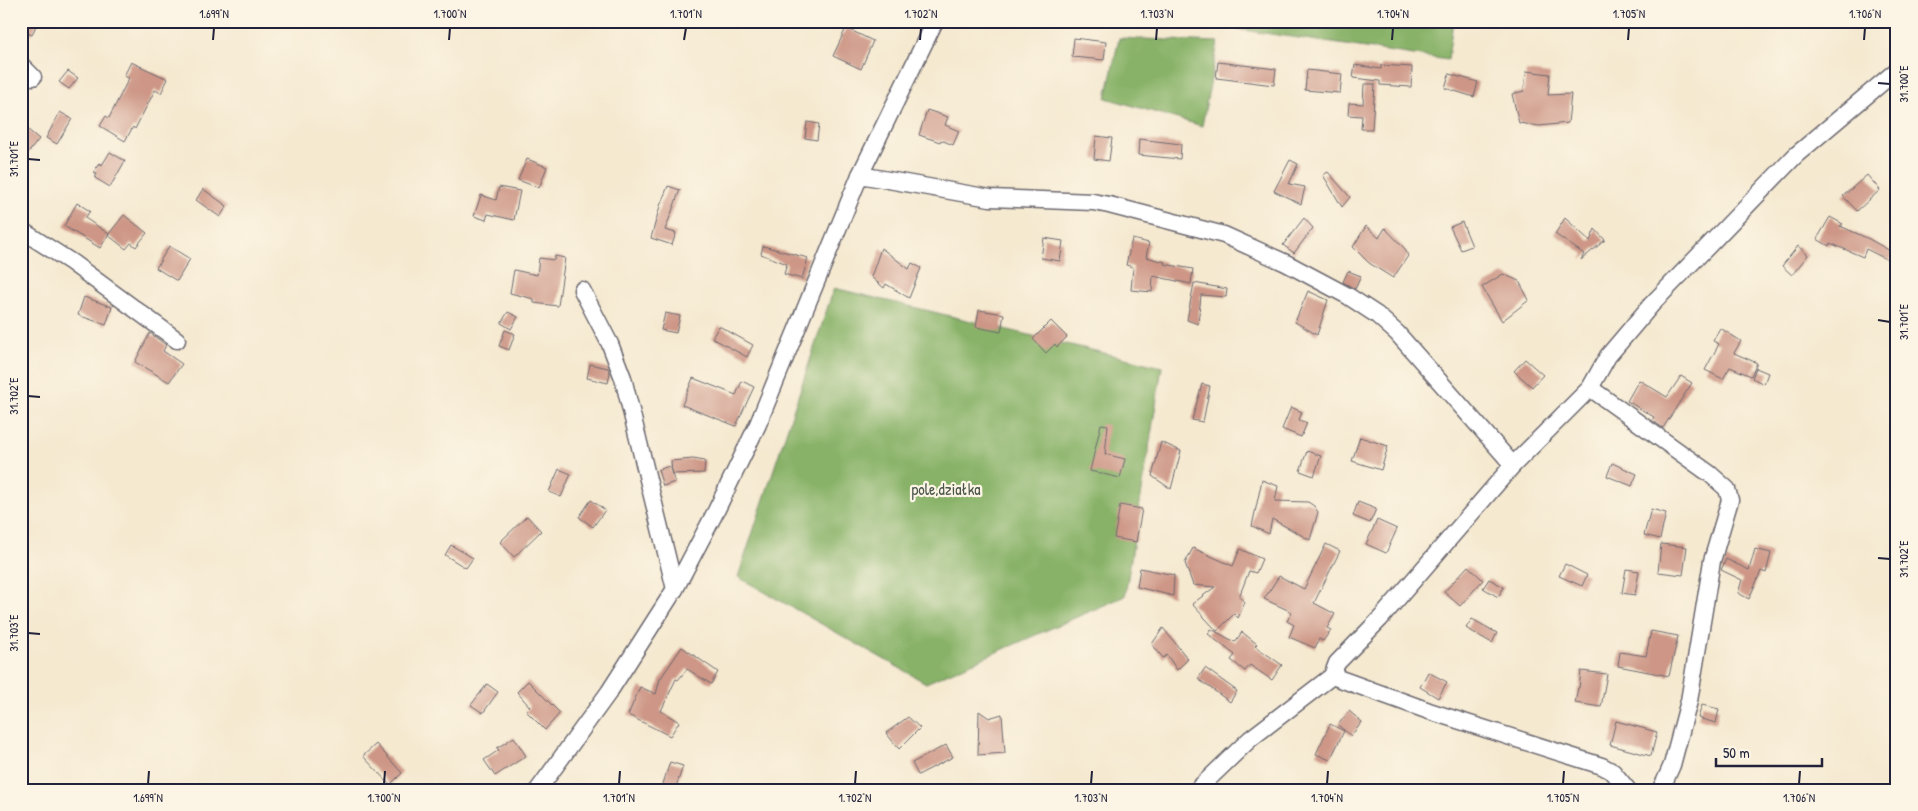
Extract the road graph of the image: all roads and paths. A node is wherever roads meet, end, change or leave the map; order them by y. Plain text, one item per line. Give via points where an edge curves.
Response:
1 (935, 21) edge
2 (21, 65) edge
3 (1897, 70) edge
4 (33, 77) dead end
5 (860, 175) junction
6 (21, 230) edge
7 (582, 290) dead end
8 (178, 340) dead end
9 (1590, 388) junction
10 (1513, 465) junction
11 (675, 589) junction
12 (1332, 676) junction
13 (538, 790) edge
14 (1197, 790) edge
15 (1628, 790) edge
16 (1660, 790) edge

1 - 5 street
2 - 4 street
3 - 9 street via 1796,155 1703,250 1608,356
5 - 10 street via 981,197 1093,202 1224,235 1348,296 1386,323
5 - 11 street via 758,424
6 - 8 street
7 - 11 street via 610,344 623,378
9 - 10 street
9 - 16 street via 1710,474 1730,495 1712,561 1689,701 1672,764
10 - 12 street via 1380,619 1337,663
11 - 13 street via 609,692
12 - 14 street via 1250,739
12 - 15 street via 1602,766 1613,772

